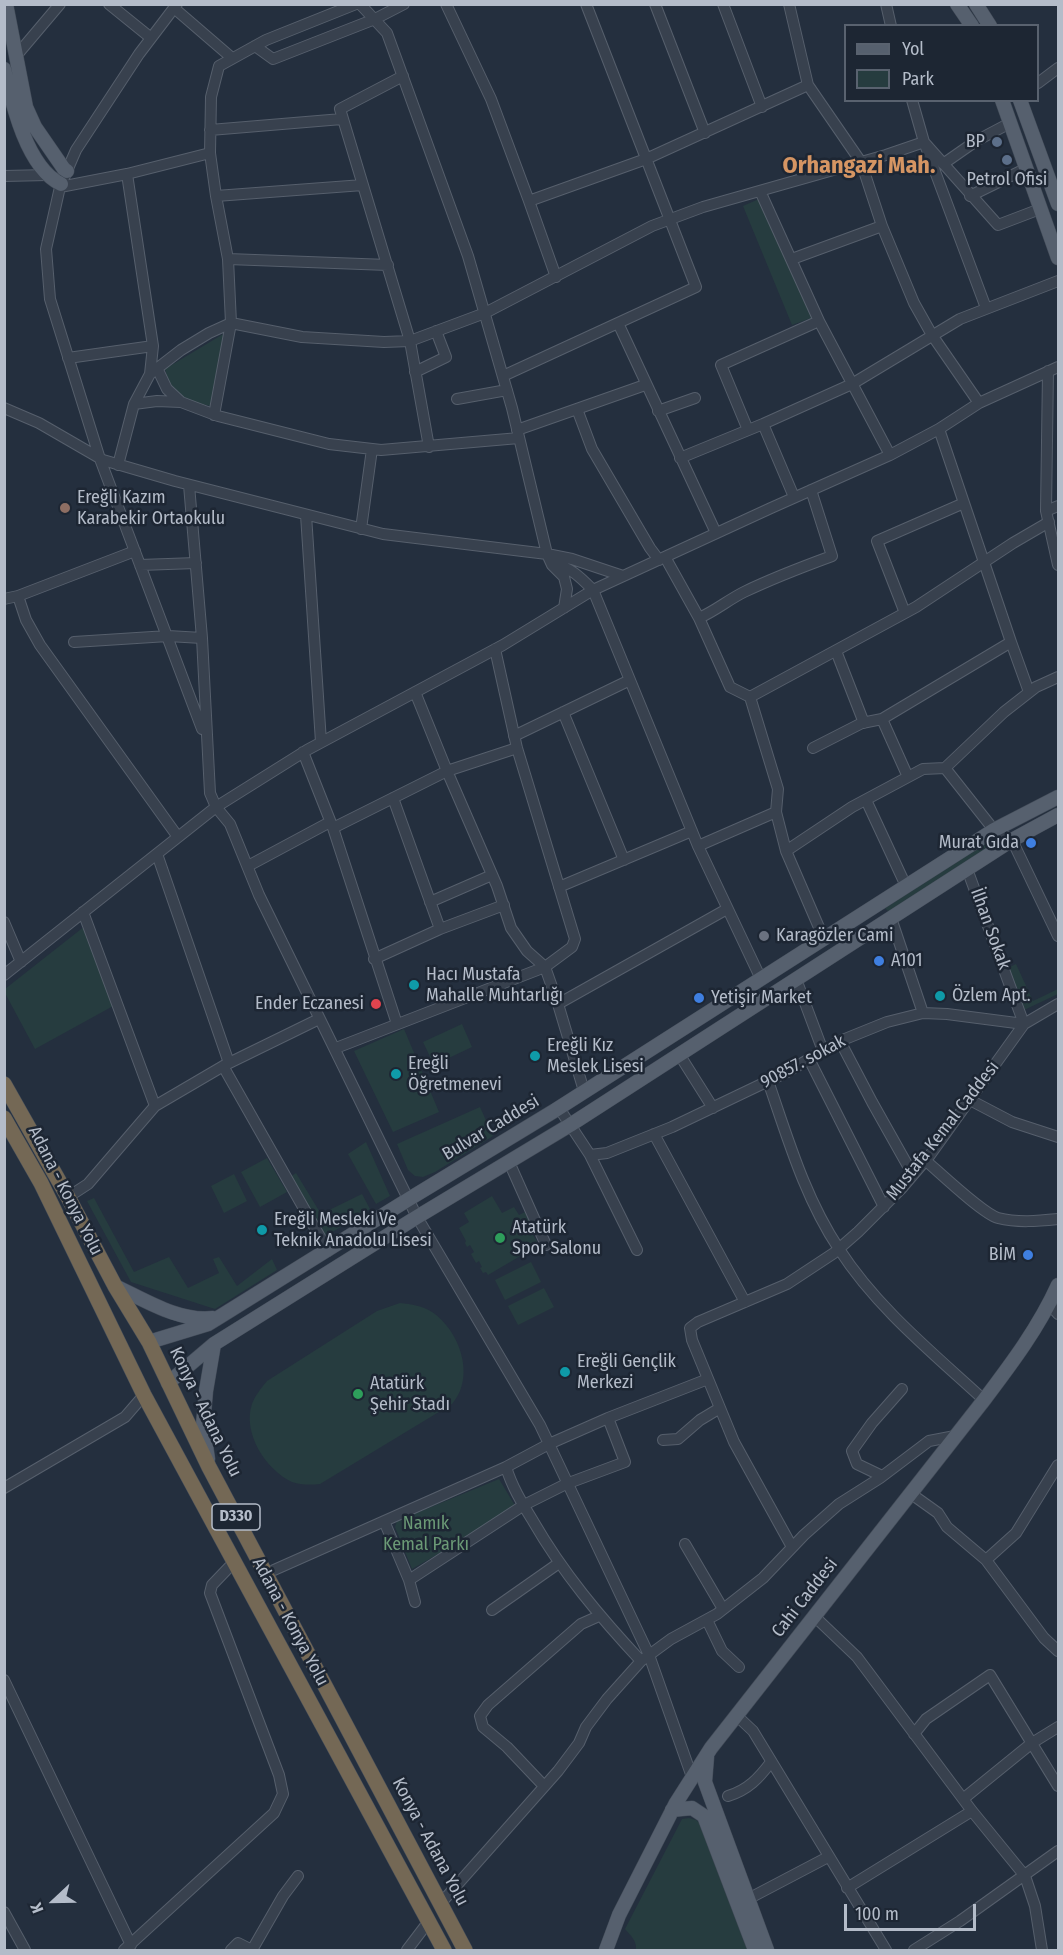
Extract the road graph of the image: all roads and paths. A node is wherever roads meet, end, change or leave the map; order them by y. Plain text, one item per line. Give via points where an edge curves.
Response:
1 (6, 4) edge
2 (60, 4) edge
3 (109, 4) edge
4 (358, 4) edge
5 (404, 4) edge
6 (446, 4) edge
7 (586, 4) edge
8 (655, 4) edge
9 (723, 4) edge
10 (789, 4) edge
11 (886, 4) edge
12 (957, 4) edge
13 (976, 4) edge
14 (175, 6) edge
15 (375, 19) junction
16 (891, 24) edge
17 (971, 24) edge
18 (989, 24) edge
19 (151, 38) junction
20 (255, 46) junction
21 (16, 56) junction
22 (232, 58) junction
23 (1059, 68) edge
24 (4, 69) edge
25 (403, 76) junction
26 (1039, 82) edge
27 (808, 85) junction
28 (913, 102) edge
29 (1003, 102) edge
30 (1021, 102) edge
31 (762, 107) junction
32 (342, 119) junction
33 (1010, 123) junction
34 (210, 130) junction
35 (705, 133) junction
36 (924, 142) junction
37 (210, 153) junction
38 (646, 159) junction
39 (861, 162) junction
40 (943, 164) junction
41 (1025, 169) junction
42 (67, 171) junction
43 (127, 174) junction
44 (4, 176) edge
45 (48, 176) junction
46 (363, 185) junction
47 (60, 186) junction
48 (760, 191) junction
49 (970, 195) junction
50 (216, 196) junction
51 (529, 201) junction
52 (1058, 202) edge
53 (1040, 209) junction
54 (671, 219) junction
55 (882, 225) junction
56 (1059, 258) edge
57 (228, 259) junction
58 (792, 259) junction
59 (388, 265) junction
60 (556, 277) junction
61 (1059, 281) edge
62 (986, 308) junction
63 (485, 313) junction
64 (819, 321) junction
65 (231, 323) junction
66 (618, 323) junction
67 (436, 331) junction
68 (932, 335) junction
69 (410, 341) junction
70 (153, 346) junction
71 (68, 358) junction
72 (1053, 369) edge
73 (153, 371) junction
74 (415, 372) junction
75 (503, 376) junction
76 (852, 384) junction
77 (645, 385) junction
78 (507, 390) junction
79 (695, 398) dead end
80 (457, 399) dead end
81 (181, 402) junction
82 (979, 403) junction
83 (134, 404) junction
84 (4, 408) edge
85 (577, 409) junction
86 (658, 411) junction
87 (214, 415) junction
88 (763, 424) junction
89 (939, 429) junction
90 (748, 430) junction
91 (518, 434) junction
92 (429, 447) junction
93 (372, 449) junction
94 (890, 455) junction
95 (680, 458) junction
96 (100, 459) junction
97 (118, 465) junction
98 (189, 485) junction
99 (811, 490) junction
100 (794, 497) junction
101 (963, 503) junction
102 (1059, 506) edge
103 (1046, 511) junction
104 (306, 515) junction
105 (1049, 522) junction
106 (361, 529) junction
107 (716, 533) junction
108 (135, 551) junction
109 (547, 554) junction
110 (662, 558) junction
111 (983, 562) junction
112 (196, 563) junction
113 (140, 565) junction
114 (552, 565) junction
115 (1059, 565) edge
116 (623, 576) junction
117 (593, 590) junction
118 (18, 596) junction
119 (4, 599) edge
120 (564, 608) junction
121 (905, 613) junction
122 (699, 618) junction
123 (168, 636) junction
124 (202, 638) junction
125 (74, 642) dead end
126 (1011, 642) junction
127 (495, 649) junction
128 (836, 651) junction
129 (1059, 677) edge
130 (630, 680) junction
131 (415, 692) junction
132 (1029, 692) junction
133 (750, 697) junction
134 (563, 712) junction
135 (882, 719) junction
136 (864, 723) junction
137 (514, 735) junction
138 (206, 741) junction
139 (321, 742) junction
140 (517, 748) junction
141 (813, 748) dead end
142 (303, 752) junction
143 (945, 768) junction
144 (447, 771) junction
145 (908, 777) junction
146 (1059, 797) edge
147 (393, 798) junction
148 (866, 800) junction
149 (216, 807) junction
150 (776, 812) junction
151 (1059, 815) edge
152 (331, 825) junction
153 (994, 830) junction
154 (692, 831) junction
155 (178, 837) junction
156 (1012, 840) junction
157 (698, 846) junction
158 (786, 851) junction
159 (157, 854) junction
160 (624, 860) junction
161 (248, 866) junction
162 (968, 869) junction
163 (492, 875) junction
164 (906, 886) junction
165 (559, 887) junction
166 (430, 902) junction
167 (504, 905) junction
168 (727, 909) junction
169 (83, 912) junction
170 (891, 918) junction
171 (4, 922) edge
172 (440, 929) junction
173 (1059, 936) edge
174 (824, 939) junction
175 (374, 959) junction
176 (21, 962) junction
177 (545, 967) junction
178 (4, 975) edge
179 (761, 979) junction
180 (796, 979) junction
181 (558, 1004) junction
182 (1059, 1004) edge
183 (923, 1013) junction
184 (319, 1019) junction
185 (397, 1024) junction
186 (1024, 1024) junction
187 (840, 1041) junction
188 (336, 1048) junction
189 (824, 1050) junction
190 (679, 1054) junction
191 (809, 1059) junction
192 (226, 1064) junction
193 (768, 1082) junction
194 (4, 1084) edge
195 (584, 1091) junction
196 (970, 1100) junction
197 (155, 1106) junction
198 (559, 1108) junction
199 (713, 1108) junction
200 (4, 1118) edge
201 (570, 1125) junction
202 (654, 1134) junction
203 (1059, 1137) edge
204 (590, 1155) junction
205 (925, 1160) junction
206 (509, 1162) junction
207 (913, 1175) junction
208 (68, 1197) junction
209 (409, 1199) junction
210 (884, 1207) junction
211 (417, 1216) junction
212 (1059, 1220) edge
213 (546, 1245) dead end
214 (838, 1249) junction
215 (637, 1250) dead end
216 (328, 1251) junction
217 (1059, 1285) edge
218 (115, 1286) junction
219 (745, 1302) junction
220 (1054, 1309) edge
221 (221, 1316) junction
222 (149, 1342) junction
223 (214, 1344) junction
224 (124, 1356) junction
225 (708, 1379) junction
226 (168, 1383) junction
227 (902, 1389) dead end
228 (144, 1395) junction
229 (984, 1400) junction
230 (720, 1408) junction
231 (608, 1418) junction
232 (956, 1436) junction
233 (663, 1440) dead end
234 (549, 1444) junction
235 (1059, 1465) edge
236 (209, 1467) junction
237 (506, 1467) junction
238 (882, 1476) junction
239 (566, 1484) junction
240 (4, 1488) edge
241 (910, 1493) junction
242 (524, 1505) junction
243 (384, 1521) junction
244 (685, 1544) dead end
245 (792, 1547) junction
246 (986, 1560) junction
247 (235, 1561) junction
248 (559, 1563) junction
249 (273, 1570) dead end
250 (409, 1580) junction
251 (415, 1602) dead end
252 (723, 1609) junction
253 (492, 1610) dead end
254 (599, 1616) junction
255 (814, 1616) junction
256 (707, 1620) junction
257 (1059, 1652) edge
258 (645, 1658) junction
259 (739, 1667) dead end
260 (4, 1680) edge
261 (736, 1715) junction
262 (1059, 1727) edge
263 (914, 1734) junction
264 (1032, 1743) junction
265 (707, 1753) junction
266 (771, 1762) junction
267 (692, 1777) junction
268 (544, 1786) junction
269 (1059, 1786) edge
270 (728, 1796) dead end
271 (963, 1799) junction
272 (672, 1810) junction
273 (972, 1811) junction
274 (1059, 1851) edge
275 (828, 1857) junction
276 (298, 1876) dead end
277 (1025, 1876) junction
278 (847, 1888) junction
279 (748, 1899) junction
280 (441, 1903) junction
281 (4, 1912) edge
282 (429, 1921) junction
283 (127, 1948) edge
284 (25, 1950) edge
285 (231, 1950) edge
286 (252, 1950) edge
287 (407, 1950) edge
288 (444, 1950) edge
289 (465, 1950) edge
290 (606, 1950) edge
291 (756, 1950) edge
292 (767, 1950) edge
293 (885, 1950) edge
294 (914, 1950) edge
295 (1042, 1950) edge

1 - 21 main road
2 - 21 street
3 - 19 street
4 - 15 street
4 - 20 street
5 - 15 street
6 - 51 street via 491,99
7 - 38 street
8 - 35 street
9 - 31 street
10 - 27 street
11 - 16 street
12 - 17 main road
13 - 18 main road
14 - 19 street
14 - 22 street
15 - 20 street via 273,59
15 - 25 street via 387,33
19 - 42 street via 76,150
20 - 22 street
21 - 42 main road via 26,107 35,127
22 - 34 street via 219,66 211,97
23 - 26 street
24 - 45 main road via 23,133
25 - 32 street via 340,109
25 - 63 street
27 - 31 street
27 - 39 street
28 - 36 street
29 - 33 main road
30 - 52 main road
31 - 35 street
32 - 34 street
32 - 46 street
33 - 40 street
33 - 41 main road
34 - 37 street
35 - 38 street
36 - 39 street
36 - 40 street
36 - 62 street
37 - 43 street
37 - 50 street
38 - 51 street
38 - 54 street
39 - 48 street
39 - 55 street
40 - 49 street
41 - 49 street
41 - 53 main road
42 - 47 street
43 - 47 street
43 - 70 street
44 - 45 street
45 - 47 main road
46 - 50 street
46 - 59 street
47 - 71 street via 46,249 50,299
48 - 54 street
48 - 58 street
49 - 53 street via 998,225
50 - 57 street
51 - 60 street
53 - 56 main road
54 - 60 street
54 - 66 street via 696,287
55 - 58 street
55 - 68 street via 914,303
57 - 59 street
57 - 65 street
58 - 64 street
59 - 69 street
60 - 63 street
61 - 62 street
62 - 68 street
63 - 67 street
63 - 75 street
64 - 76 street
64 - 90 street via 721,365
65 - 69 street via 302,337
65 - 73 street via 209,333
65 - 87 street
66 - 75 street
66 - 77 street
67 - 69 street
67 - 74 street via 446,357
68 - 76 street
68 - 82 street
69 - 74 street
70 - 71 street
70 - 73 street
71 - 96 street
72 - 82 street
72 - 103 street
73 - 81 street
73 - 83 street
74 - 92 street
75 - 78 street
76 - 88 street
76 - 94 street
77 - 85 street
77 - 86 street
78 - 80 street
78 - 91 street
79 - 86 street
81 - 83 street
81 - 87 street
82 - 89 street
83 - 97 street
84 - 96 street via 39,423
85 - 91 street
85 - 110 street via 592,448 650,548
86 - 95 street
87 - 93 street via 329,444
88 - 90 street
88 - 100 street
89 - 94 street
89 - 101 street
90 - 95 street
91 - 92 street
91 - 109 street
92 - 93 street
93 - 106 street
94 - 99 street
95 - 107 street
96 - 97 street
96 - 108 street
97 - 98 street
98 - 104 street
98 - 112 street
99 - 100 street
99 - 122 street via 832,556 773,578
100 - 107 street
101 - 111 street
101 - 121 street via 877,541
102 - 103 street
103 - 105 street
104 - 106 street
104 - 139 street
105 - 111 street
105 - 115 street
106 - 109 street
107 - 110 street
108 - 113 street
108 - 118 street
109 - 114 street
109 - 116 street
110 - 116 street
110 - 122 street
111 - 121 street
111 - 126 street
112 - 113 street
112 - 124 street
113 - 123 street
114 - 117 street via 577,575
114 - 120 street via 564,577
116 - 117 street
117 - 120 street
117 - 130 street
118 - 119 street
118 - 155 street via 40,645
120 - 127 street
121 - 128 street
122 - 133 street via 730,687
123 - 124 street
123 - 125 street
123 - 138 street
124 - 138 street
126 - 132 street
126 - 135 street
127 - 131 street
127 - 137 street
128 - 133 street
128 - 136 street
129 - 132 street
130 - 134 street
130 - 154 street
131 - 139 street
131 - 144 street
132 - 143 street
133 - 150 street via 778,789
134 - 137 street
134 - 160 street
135 - 136 street
135 - 145 street
136 - 141 street
137 - 140 street
138 - 149 street via 210,793
139 - 142 street
140 - 144 street
140 - 165 street
142 - 149 street
142 - 152 street
143 - 145 street via 923,769
143 - 153 street
144 - 147 street
144 - 163 street
145 - 148 street
146 - 153 main road, Bulvar Caddesi
147 - 152 street
147 - 166 street
148 - 158 street
148 - 164 street
149 - 155 street
149 - 161 street via 230,824
150 - 157 street
150 - 158 street
151 - 156 main road
152 - 161 street
152 - 175 street
153 - 156 street
153 - 164 main road, Bulvar Caddesi
154 - 157 street
154 - 160 street
155 - 159 street
156 - 162 main road
156 - 173 street
157 - 168 street
158 - 174 street
159 - 169 street
159 - 192 street
160 - 165 street
161 - 184 street
162 - 170 main road
162 - 186 street, İlhan Sokak
163 - 166 street
163 - 167 street
164 - 174 main road, Bulvar Caddesi
165 - 177 street via 575,939 572,947
166 - 172 street
167 - 172 street
167 - 177 street via 518,940
168 - 179 street
168 - 181 street
169 - 176 street
169 - 197 street
170 - 180 main road
170 - 183 street
171 - 176 street
172 - 175 street
174 - 179 main road, Bulvar Caddesi
175 - 185 street
176 - 178 street
177 - 181 street
177 - 185 street
179 - 195 main road, Bulvar Caddesi
180 - 189 street
180 - 190 main road
181 - 195 street
182 - 186 street, Mustafa Kemal Caddesi
183 - 186 street, 90857. sokak
183 - 187 street, 90857. sokak
184 - 188 street
184 - 192 street
185 - 188 street
186 - 196 street, Mustafa Kemal Caddesi
187 - 189 street, 90857. sokak
187 - 207 street
188 - 209 street
189 - 191 street, 90857. sokak
190 - 199 street
190 - 201 main road
191 - 193 street, 90857. sokak
191 - 210 street
192 - 197 street
192 - 216 street
193 - 199 street, 90857. sokak
193 - 214 street via 804,1185
194 - 208 highway, Konya - Adana Yolu / D330
195 - 198 main road, Bulvar Caddesi
196 - 203 street via 1012,1122
196 - 205 street, Mustafa Kemal Caddesi
197 - 208 street via 88,1184
198 - 201 street
198 - 209 main road, Bulvar Caddesi
199 - 202 street, 90857. sokak
200 - 224 highway, Adana - Konya Yolu / D330 via 41,1184
201 - 204 street
201 - 206 main road
202 - 204 street, 90857. sokak via 607,1153
202 - 219 street
204 - 215 street
205 - 207 street, Mustafa Kemal Caddesi
205 - 212 street via 996,1218
206 - 211 main road
206 - 213 street
207 - 210 street, Mustafa Kemal Caddesi
208 - 218 highway, Konya - Adana Yolu / D330
209 - 211 street
209 - 216 main road, Bulvar Caddesi
210 - 214 street, Mustafa Kemal Caddesi
211 - 223 main road
211 - 234 street
214 - 219 street, Mustafa Kemal Caddesi via 787,1284
214 - 229 street via 875,1298
216 - 221 main road, Bulvar Caddesi
217 - 220 main road, Cahi Caddesi
218 - 221 main road via 177,1314 201,1319
218 - 222 highway, Konya - Adana Yolu / D330
219 - 225 street, Mustafa Kemal Caddesi via 690,1328
220 - 229 main road, Cahi Caddesi
221 - 222 main road, Bulvar Caddesi via 208,1324
222 - 224 highway
222 - 226 highway, Konya - Adana Yolu / D330
223 - 226 main road
223 - 236 main road via 203,1425
224 - 228 highway, Adana - Konya Yolu / D330
225 - 230 street
225 - 231 street
226 - 228 highway
226 - 236 highway, Konya - Adana Yolu / D330
227 - 238 street via 852,1451 857,1464
228 - 240 street via 125,1417
228 - 247 highway, Adana - Konya Yolu / D330
229 - 232 main road, Cahi Caddesi
230 - 233 street via 678,1439
230 - 245 street via 734,1442
231 - 234 street
231 - 239 street via 625,1462
232 - 238 street via 929,1442
232 - 241 main road, Cahi Caddesi
234 - 237 street
234 - 239 street
235 - 246 street via 1016,1533
236 - 280 highway, Konya - Adana Yolu / D330
237 - 242 street
237 - 243 street
238 - 245 street via 839,1504
239 - 242 street
239 - 258 street
241 - 246 street via 938,1513 947,1527
241 - 255 main road, Cahi Caddesi
242 - 248 street
242 - 250 street
243 - 249 street
243 - 250 street
244 - 252 street
245 - 252 street via 763,1578
246 - 257 street via 1044,1638
247 - 282 highway, Adana - Konya Yolu / D330
247 - 283 street via 212,1585 210,1593 283,1794 274,1813
248 - 253 street
248 - 254 street
250 - 251 street
252 - 256 street
254 - 258 street
254 - 268 street via 581,1624 480,1716 483,1727
255 - 261 main road, Cahi Caddesi
255 - 263 street via 857,1657
256 - 258 street
256 - 259 street via 722,1652
258 - 267 street
258 - 268 street via 607,1699 579,1743
260 - 283 street
261 - 265 main road, Cahi Caddesi
261 - 266 street via 753,1731
262 - 264 street
263 - 264 street via 926,1719 990,1675
263 - 271 street
264 - 269 street
264 - 271 street
265 - 267 main road, Cahi Caddesi
265 - 279 main road via 705,1782
266 - 270 street via 758,1779 740,1793
266 - 275 street
267 - 272 main road, Cahi Caddesi
268 - 280 street
271 - 273 street
272 - 290 main road, Cahi Caddesi via 619,1915
272 - 291 main road via 693,1808 704,1816
273 - 277 street
273 - 278 street
274 - 277 street
275 - 278 street
275 - 279 street
276 - 286 street
277 - 294 street
277 - 295 street via 1035,1906
278 - 293 street
279 - 292 main road
280 - 289 highway, Konya - Adana Yolu / D330
281 - 284 street
282 - 287 street
282 - 288 highway, Adana - Konya Yolu / D330
285 - 286 street via 237,1943

